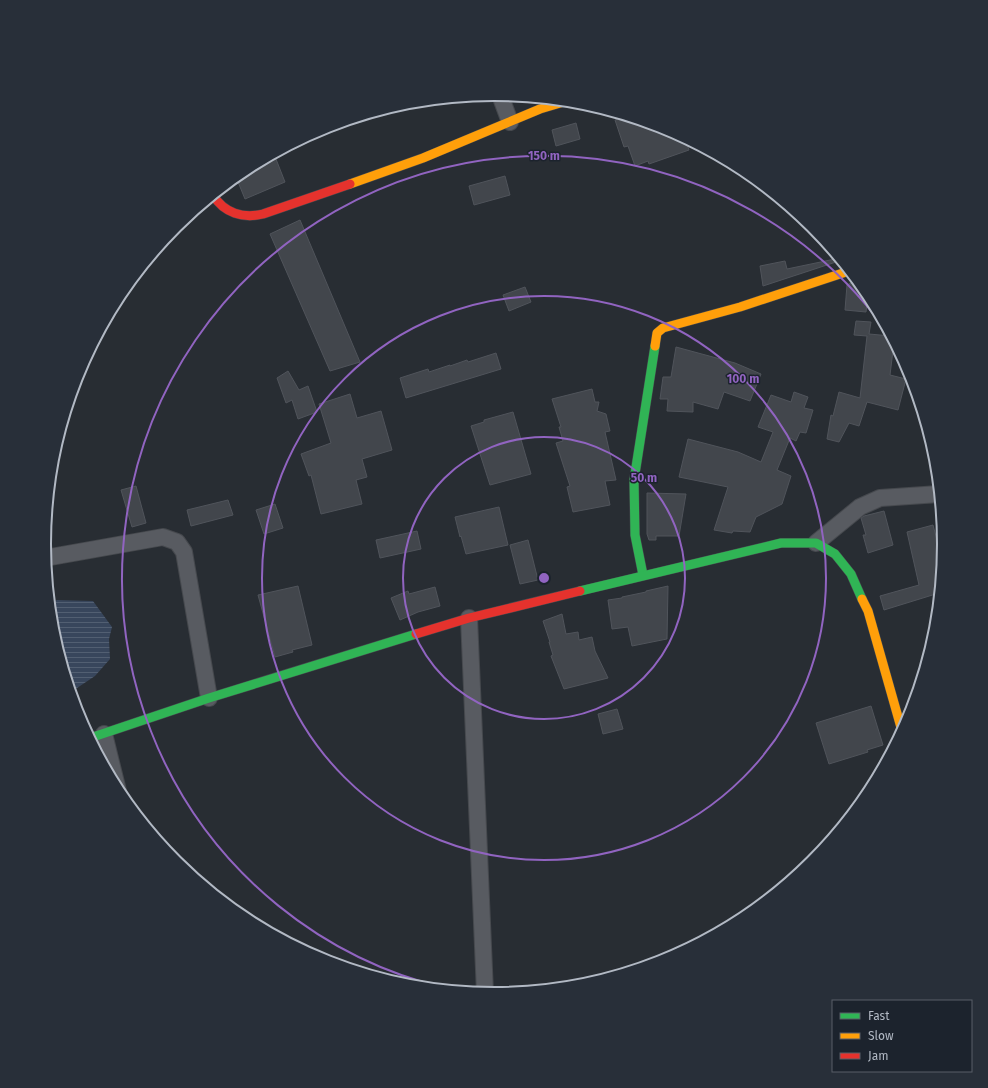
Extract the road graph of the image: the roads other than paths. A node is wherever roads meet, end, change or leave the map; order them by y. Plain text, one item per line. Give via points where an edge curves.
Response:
1 (502, 101) edge
2 (553, 105) edge
3 (510, 122) junction
4 (215, 200) edge
5 (844, 273) edge
6 (934, 494) edge
7 (816, 543) junction
8 (51, 557) edge
9 (643, 575) junction
10 (469, 618) junction
11 (209, 698) junction
12 (899, 722) edge
13 (97, 736) edge
14 (103, 751) edge
15 (485, 987) edge

1 - 3 street
2 - 3 street
3 - 4 street via 423,158 263,214 248,216 233,213
5 - 9 street via 740,307 663,328 657,334 634,480 635,535
6 - 7 street via 880,498 860,507
7 - 9 street via 781,543
7 - 12 street via 835,554 851,574 868,611
8 - 11 street via 162,537 177,542 184,552
9 - 10 street
10 - 11 street
10 - 15 street
11 - 13 street
13 - 14 street

